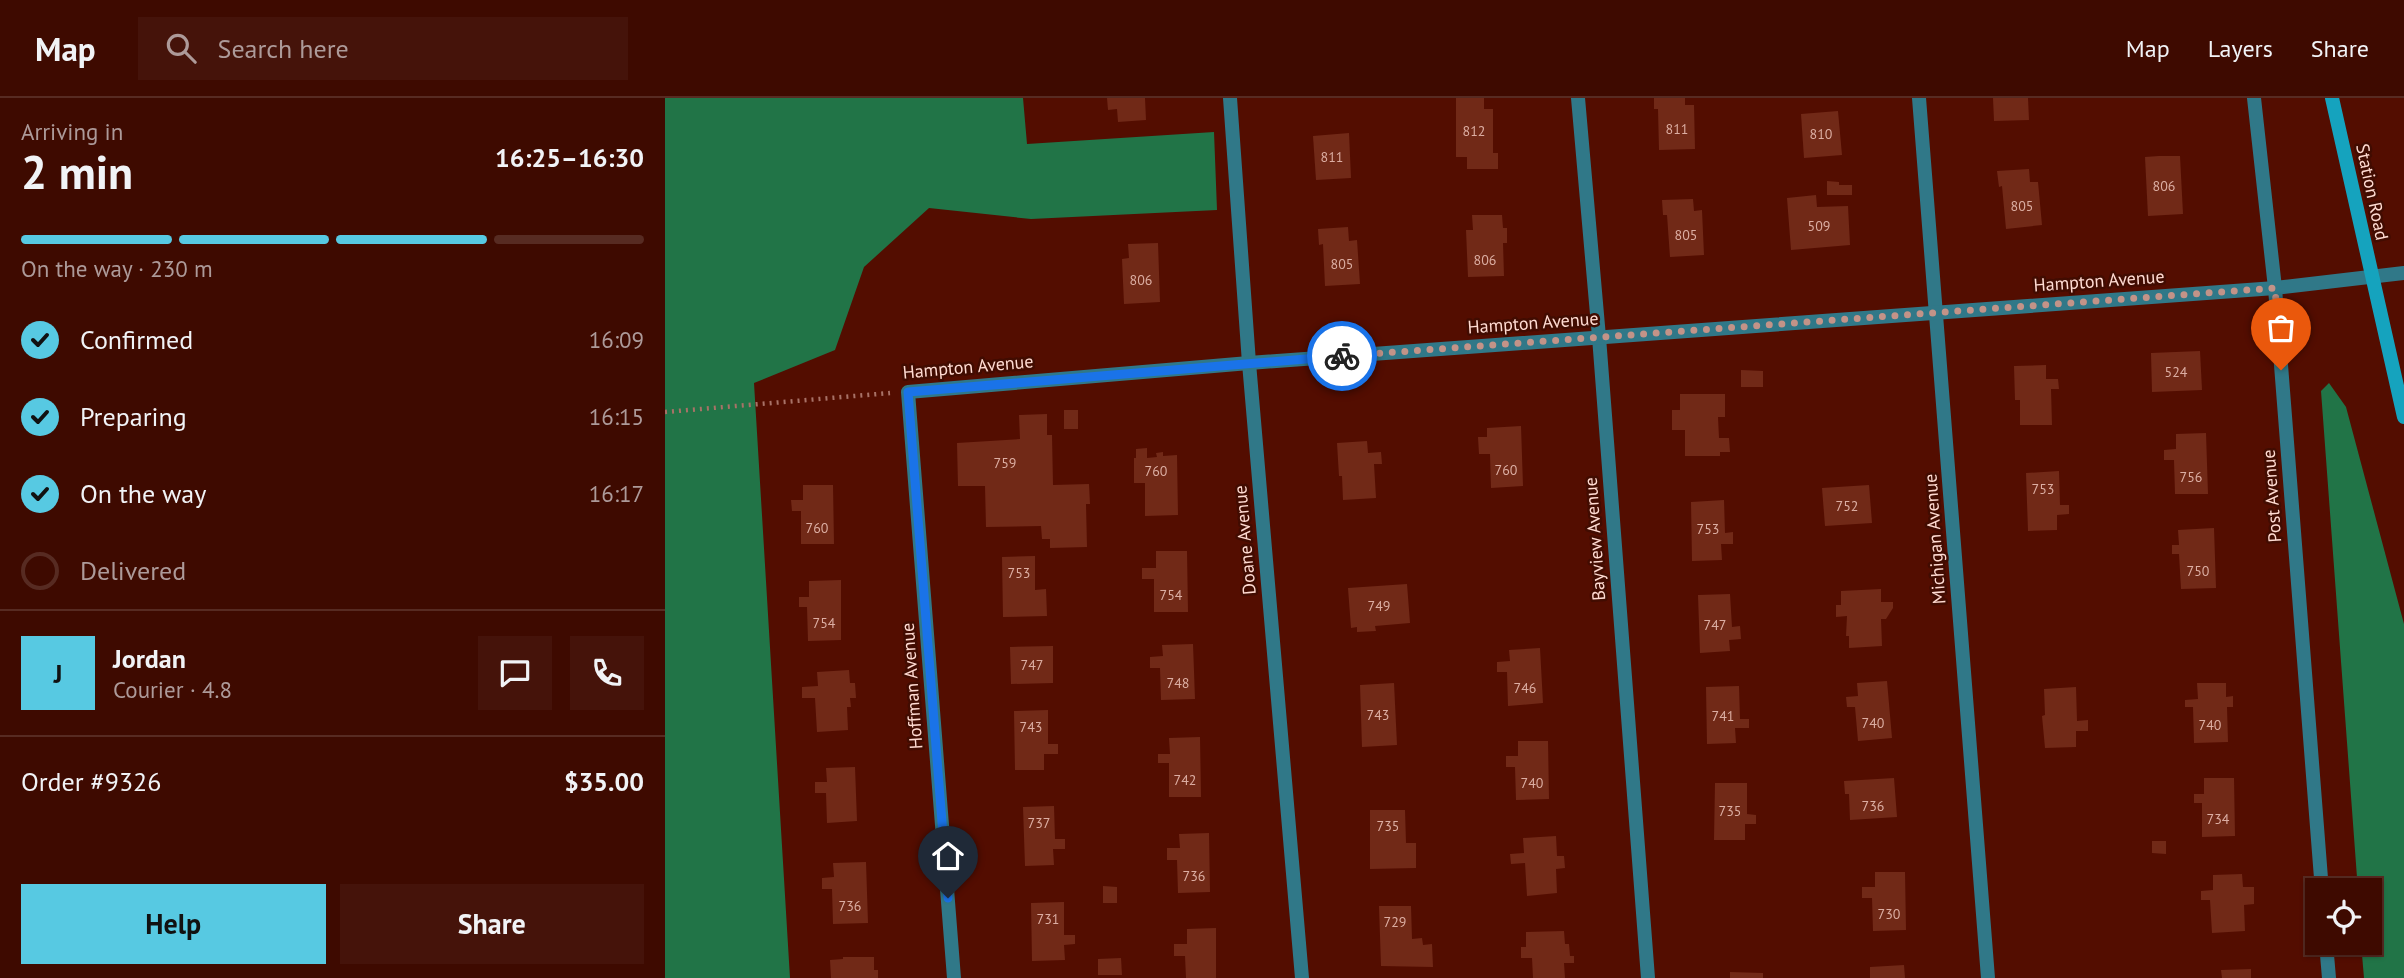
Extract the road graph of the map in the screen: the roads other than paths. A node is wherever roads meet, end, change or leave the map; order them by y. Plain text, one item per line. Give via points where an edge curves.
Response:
1 (1230, 98) edge
2 (1578, 98) edge
3 (1919, 98) edge
4 (2254, 98) edge
5 (2332, 98) edge
6 (2404, 273) edge
7 (2371, 276) junction
8 (2275, 288) junction
9 (1936, 312) junction
10 (1598, 337) junction
11 (1249, 363) junction
12 (908, 392) joint
13 (2404, 417) edge
14 (2321, 878) edge
15 (2327, 955) edge
16 (954, 978) edge
17 (1302, 978) edge
18 (1648, 978) edge
19 (1988, 978) edge
20 (2329, 978) edge

1 - 11 street, Doane Avenue
2 - 10 street, Bayview Avenue
3 - 9 street, Michigan Avenue
4 - 8 street, Post Avenue
5 - 7 main road, Station Road
6 - 7 street, Hampton Avenue
7 - 8 street, Hampton Avenue
7 - 13 main road, Station Road
8 - 9 street, Hampton Avenue
8 - 14 street, Post Avenue
9 - 10 street, Hampton Avenue
9 - 19 street, Michigan Avenue
10 - 11 street, Hampton Avenue
10 - 18 street, Bayview Avenue
11 - 12 street, Hampton Avenue
11 - 17 street, Doane Avenue
12 - 16 street, Hoffman Avenue
15 - 20 street

